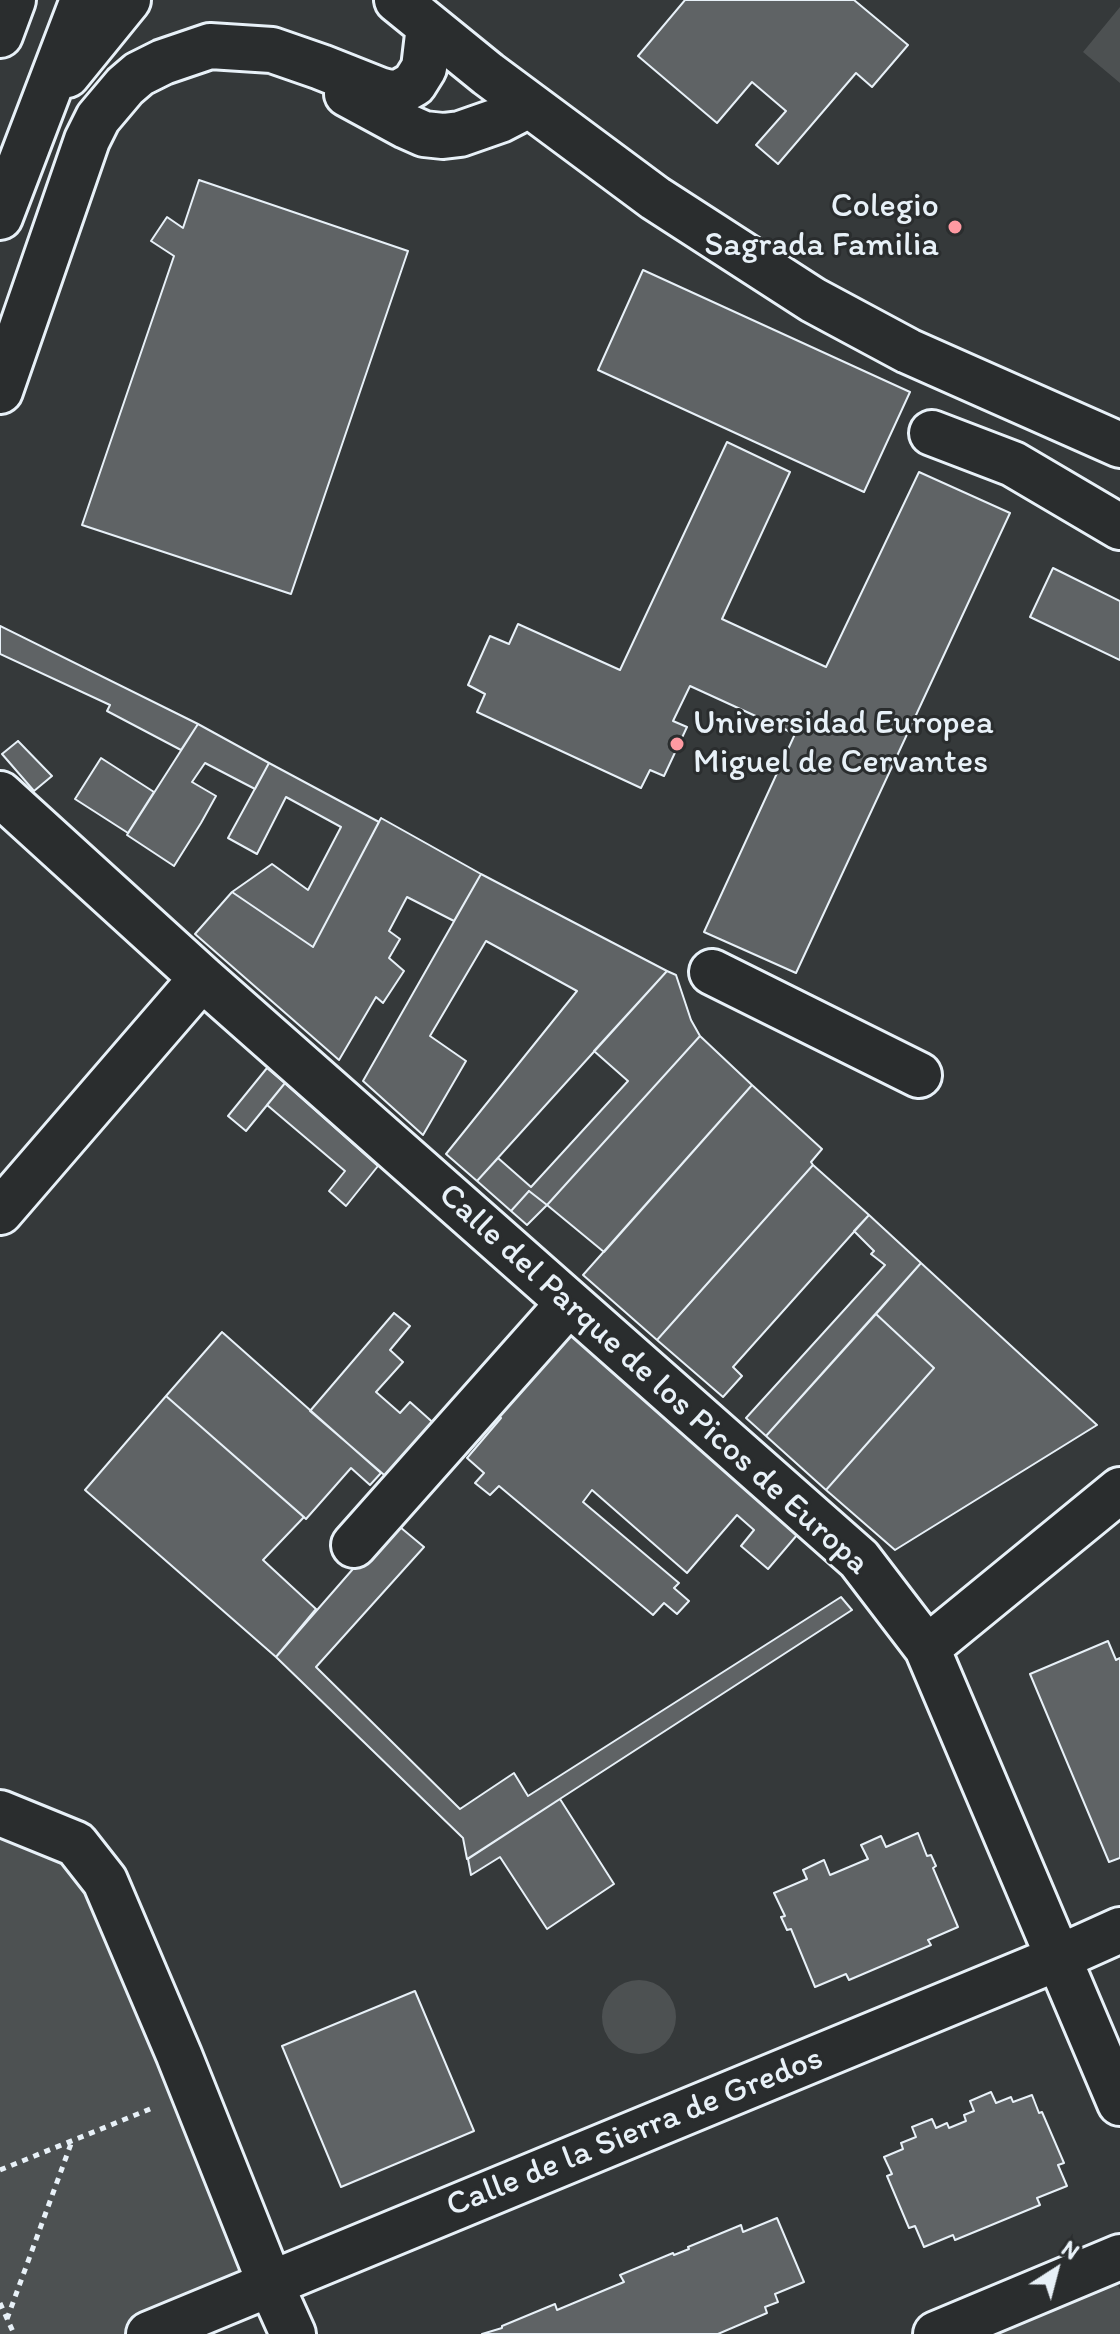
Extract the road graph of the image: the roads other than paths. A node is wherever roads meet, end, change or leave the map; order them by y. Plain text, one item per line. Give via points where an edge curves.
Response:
1 (13, 0) edge
2 (83, 0) edge
3 (128, 0) edge
4 (413, 13) edge
5 (0, 35) edge
6 (272, 50) junction
7 (472, 61) junction
8 (529, 105) junction
9 (41, 108) junction
10 (386, 115) junction
11 (0, 217) edge
12 (0, 391) edge
13 (932, 433) dead end
14 (1120, 445) edge
15 (1120, 527) edge
16 (0, 794) edge
17 (712, 972) dead end
18 (202, 978) junction
19 (919, 1075) dead end
20 (0, 1212) edge
21 (569, 1303) junction
22 (1120, 1490) edge
23 (354, 1545) dead end
24 (927, 1648) junction
25 (3, 1824) edge
26 (1120, 1930) edge
27 (1058, 1958) junction
28 (1120, 2103) edge
29 (1120, 2257) edge
30 (270, 2283) junction
31 (149, 2334) edge
32 (293, 2334) edge
33 (936, 2334) edge

1 - 5 street
2 - 9 street
3 - 9 street
4 - 6 street via 424,68 414,84 400,92 379,90
4 - 7 street
6 - 10 street
6 - 12 street via 193,50 139,74 98,118
7 - 8 street
7 - 10 street via 473,78 454,107 430,119
8 - 10 street via 443,136 424,134
8 - 14 street via 655,198 813,300 908,351
9 - 11 street
13 - 15 street via 1013,464
16 - 18 street, Calle del Parque de los Picos de Europa
17 - 19 street
18 - 20 street
18 - 21 street, Calle del Parque de los Picos de Europa
21 - 23 street
21 - 24 street, Calle del Parque de los Picos de Europa via 859,1559
22 - 24 street
24 - 27 street, Calle del Parque de los Picos de Europa
25 - 30 street via 76,1844 105,1881
26 - 27 street, Calle de la Sierra de Gredos
27 - 28 street, Calle del Parque de los Picos de Europa
27 - 30 street, Calle de la Sierra de Gredos
29 - 33 street
30 - 31 street, Calle de la Sierra de Gredos
30 - 32 street

